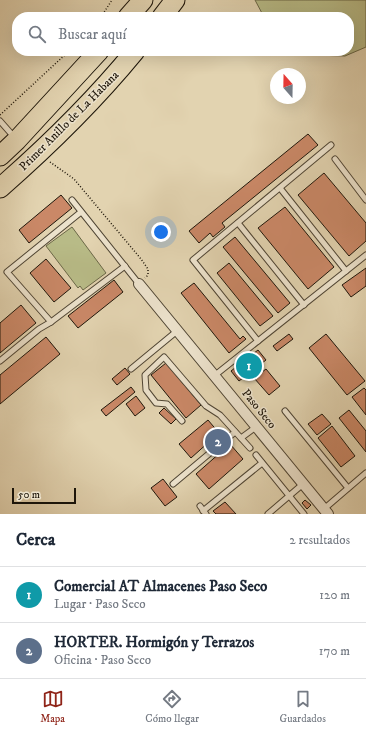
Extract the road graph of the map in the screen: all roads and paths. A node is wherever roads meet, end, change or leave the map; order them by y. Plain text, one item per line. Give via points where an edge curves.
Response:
1 (112, 0) edge
2 (142, 0) edge
3 (175, 0) edge
4 (104, 12) edge
5 (132, 12) edge
6 (166, 12) edge
7 (64, 56) edge
8 (94, 56) edge
9 (131, 56) edge
10 (0, 116) edge
11 (0, 120) edge
12 (17, 140) junction
13 (331, 145) dead end
14 (39, 154) junction
15 (0, 156) edge
16 (335, 159) dead end
17 (0, 188) edge
18 (280, 188) junction
19 (72, 200) dead end
20 (366, 200) edge
21 (81, 212) junction
22 (238, 223) junction
23 (366, 255) edge
24 (125, 266) junction
25 (346, 271) junction
26 (139, 284) junction
27 (304, 305) junction
28 (51, 322) junction
29 (177, 331) junction
30 (258, 341) junction
31 (0, 361) edge
32 (131, 369) dead end
33 (214, 376) junction
34 (285, 411) dead end
35 (182, 421) dead end
36 (256, 427) junction
37 (235, 432) junction
38 (241, 438) junction
39 (250, 448) dead end
40 (256, 455) dead end
41 (262, 463) junction
42 (366, 472) edge
43 (173, 484) dead end
44 (303, 484) junction
45 (348, 488) junction
46 (289, 496) junction
47 (200, 506) dead end
48 (205, 512) edge
49 (326, 512) edge
50 (268, 514) edge
51 (304, 514) edge

1 - 4 path
2 - 5 highway
3 - 6 highway
7 - 10 path
8 - 12 highway, Primer Anillo de La Habana
9 - 14 highway, Primer Anillo de La Habana via 94,99
11 - 12 lane
12 - 15 highway, Primer Anillo de La Habana
13 - 18 lane
14 - 17 highway, Primer Anillo de La Habana
14 - 26 path via 74,179 141,259 148,269 148,275
16 - 20 lane
18 - 22 lane
18 - 25 lane
19 - 21 lane
21 - 24 lane
21 - 28 lane via 7,272
22 - 27 lane
22 - 30 lane via 193,260
23 - 25 lane
24 - 26 lane
24 - 28 lane
25 - 27 lane
26 - 29 street, Paso Seco
27 - 30 lane
28 - 31 lane
29 - 32 lane
29 - 33 street, Paso Seco
30 - 33 lane
33 - 36 street, Paso Seco
34 - 45 lane
35 - 37 lane via 167,404 156,403 146,390 145,375 164,357 206,406 220,415
36 - 38 lane
36 - 44 street, Paso Seco
37 - 38 lane
37 - 43 lane
38 - 39 lane
40 - 41 lane
41 - 46 lane
41 - 48 lane
42 - 45 lane
44 - 46 lane
44 - 49 street, Paso Seco
45 - 49 lane
46 - 50 lane
46 - 51 lane
47 - 48 lane

